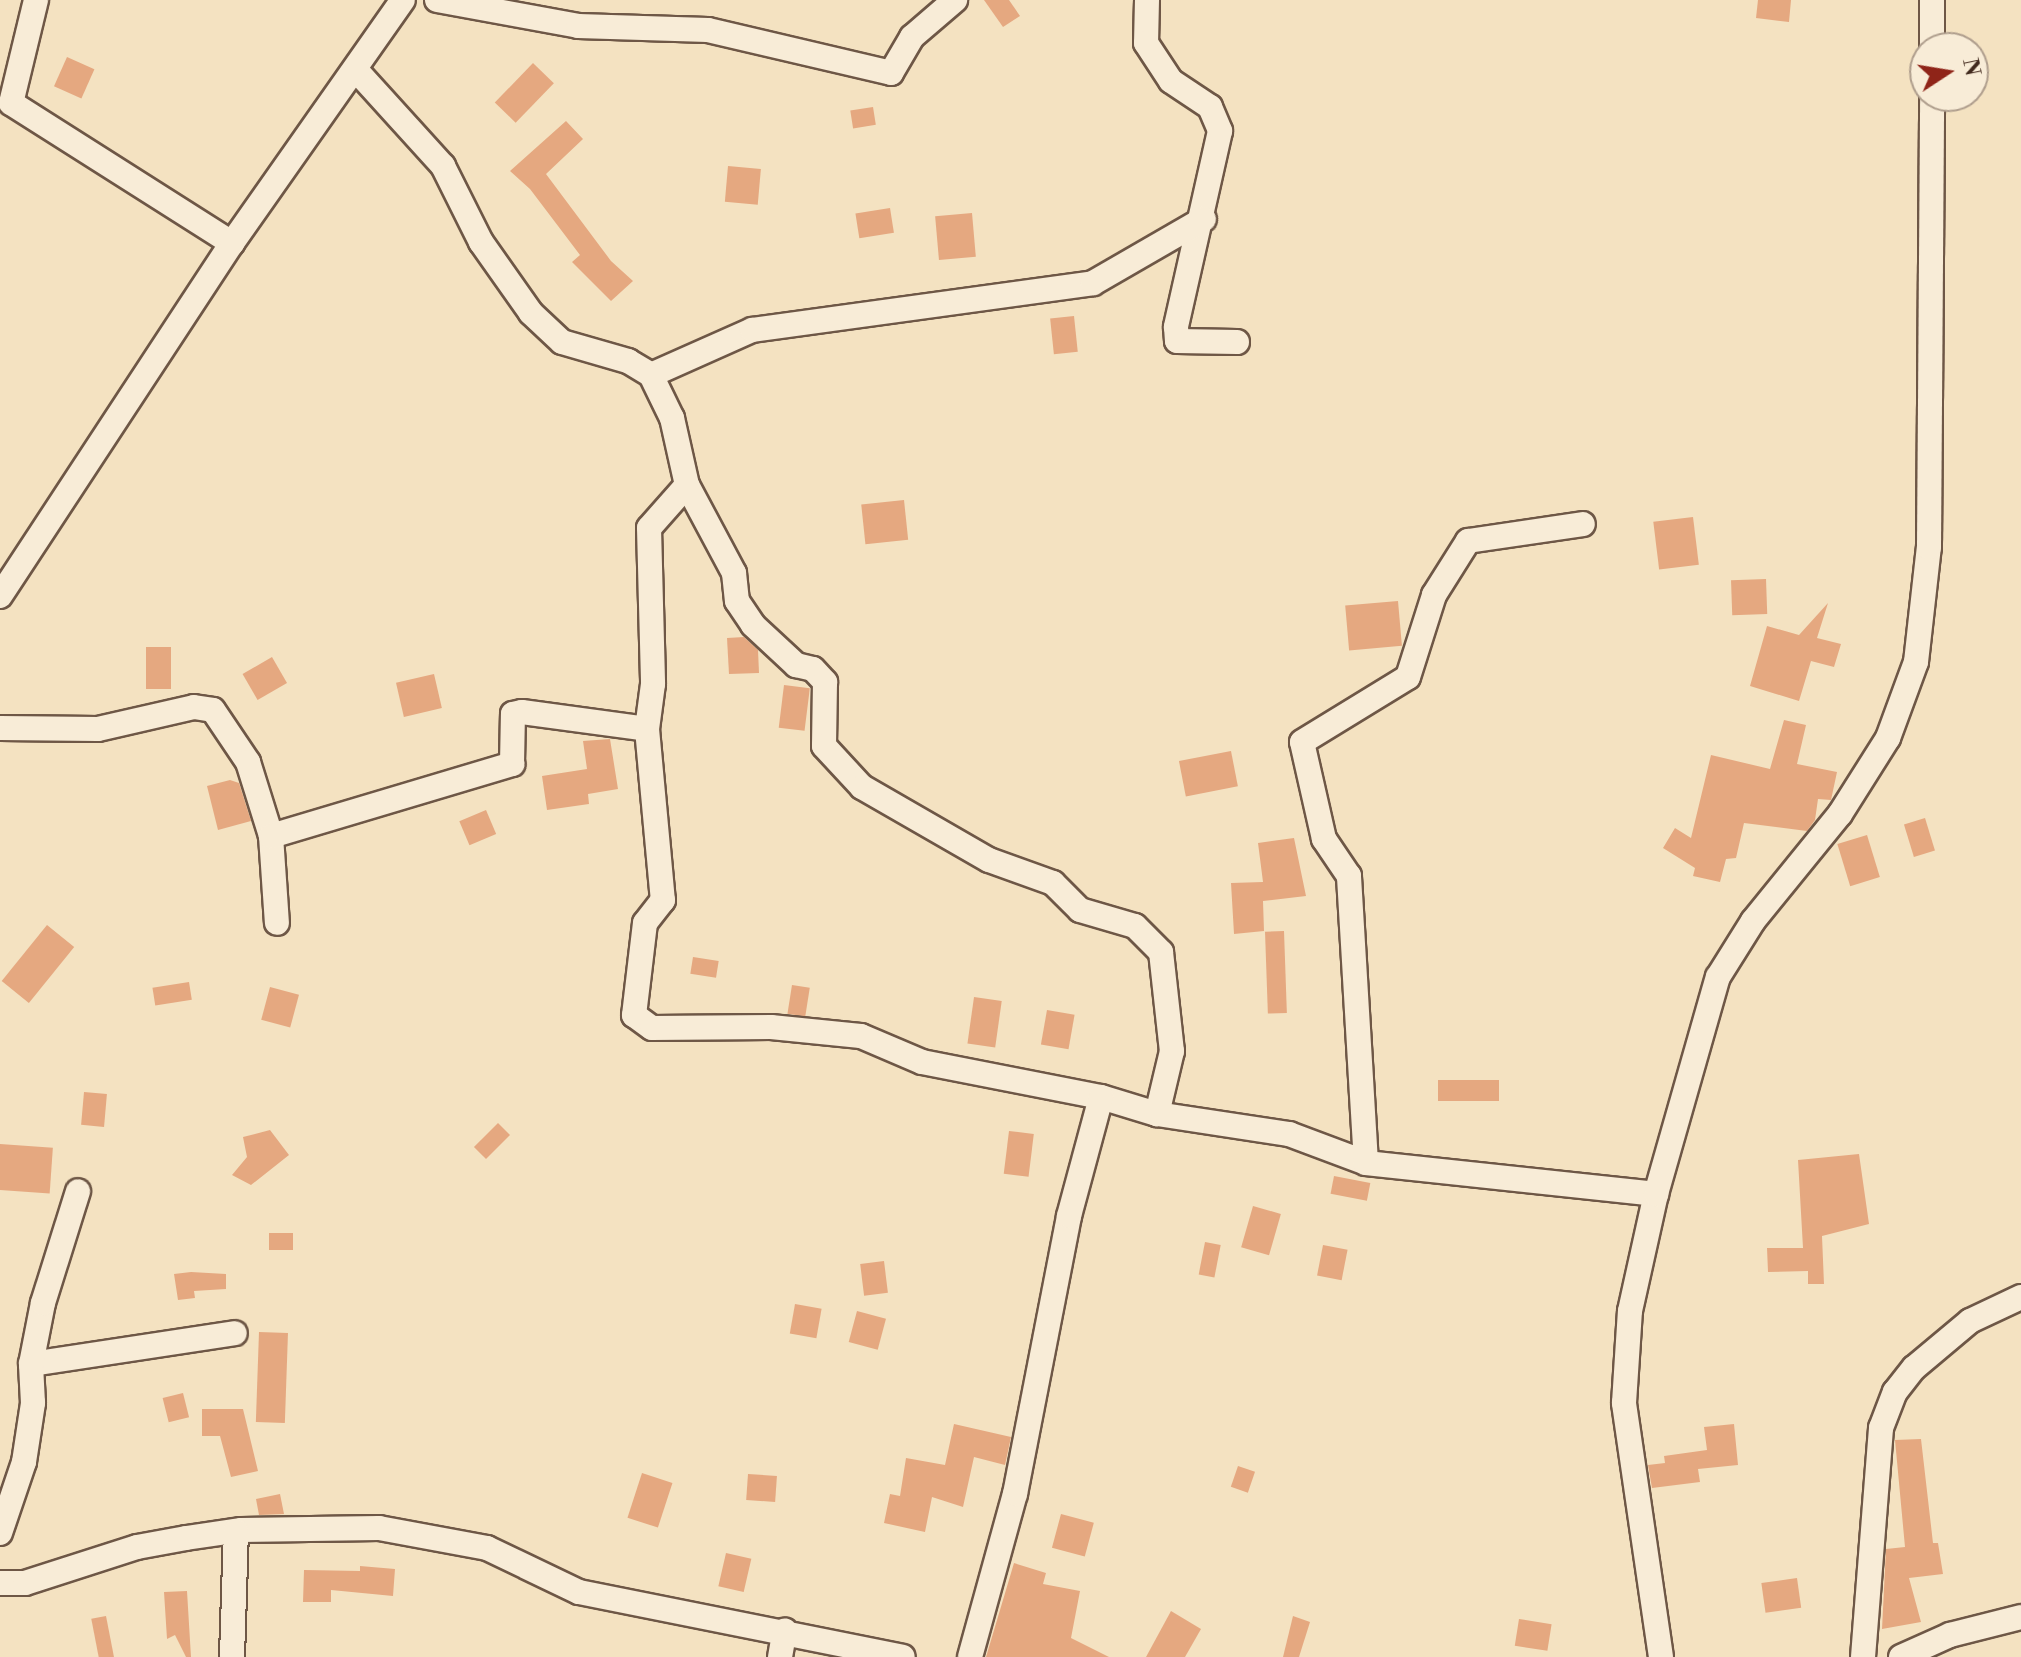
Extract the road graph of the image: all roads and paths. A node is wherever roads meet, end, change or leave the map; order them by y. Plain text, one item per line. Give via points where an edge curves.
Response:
1 (36, 0) edge
2 (403, 0) edge
3 (437, 0) edge
4 (955, 0) edge
5 (1147, 0) edge
6 (1932, 0) edge
7 (1932, 32) edge
8 (356, 70) junction
9 (1932, 112) edge
10 (1204, 219) junction
11 (232, 243) junction
12 (1237, 342) dead end
13 (651, 375) junction
14 (687, 485) junction
15 (1583, 524) dead end
16 (0, 596) edge
17 (0, 728) edge
18 (647, 729) junction
19 (271, 836) junction
20 (277, 923) dead end
21 (1101, 1097) junction
22 (1157, 1114) junction
23 (1366, 1163) junction
24 (78, 1191) dead end
25 (1656, 1194) junction
26 (2021, 1297) edge
27 (235, 1333) dead end
28 (31, 1364) junction
29 (236, 1531) junction
30 (0, 1533) edge
31 (0, 1583) edge
32 (2021, 1617) edge
33 (785, 1630) junction
34 (232, 1657) edge
35 (780, 1657) edge
36 (903, 1657) edge
37 (970, 1657) edge
38 (1661, 1657) edge
39 (1863, 1657) edge
40 (1901, 1657) edge

1 - 11 street via 11,103
2 - 8 street
3 - 4 street via 578,26 708,30 891,73 912,37
5 - 10 street via 1146,43 1171,81 1210,107 1220,131
6 - 7 street
8 - 11 street
8 - 13 street via 443,166 481,242 551,334 628,361
9 - 25 street via 1935,350 1929,547 1916,662 1888,738 1840,814 1753,921 1718,977
10 - 12 street via 1176,327 1177,341
10 - 13 street via 1093,283 752,330
11 - 16 street
13 - 14 street via 672,418
14 - 18 street via 649,528 653,684
14 - 22 street via 734,573 737,601 753,625 796,665 813,669 825,682 824,746 862,787 989,860 1053,883 1080,910 1135,926 1161,952 1172,1051
15 - 23 street via 1468,541 1434,595 1408,677 1302,742 1324,839 1349,876
17 - 19 street via 98,729 194,707 213,710 248,762
18 - 19 street via 513,714 512,764
18 - 21 street via 663,900 645,923 634,1015 652,1028 771,1027 861,1036 922,1062
19 - 20 street
21 - 22 street
21 - 37 street via 1069,1216 1015,1494
22 - 23 street via 1289,1134
23 - 25 street
24 - 28 street via 43,1303
25 - 38 street via 1630,1311 1624,1403
26 - 39 street via 1970,1321 1914,1368 1895,1392 1881,1428
27 - 28 street
28 - 30 street via 33,1403 24,1462
29 - 31 street via 137,1547 25,1583
29 - 33 street via 379,1528 451,1538 487,1548 579,1592
29 - 34 street
32 - 40 street via 1950,1635
33 - 35 street
33 - 36 street

